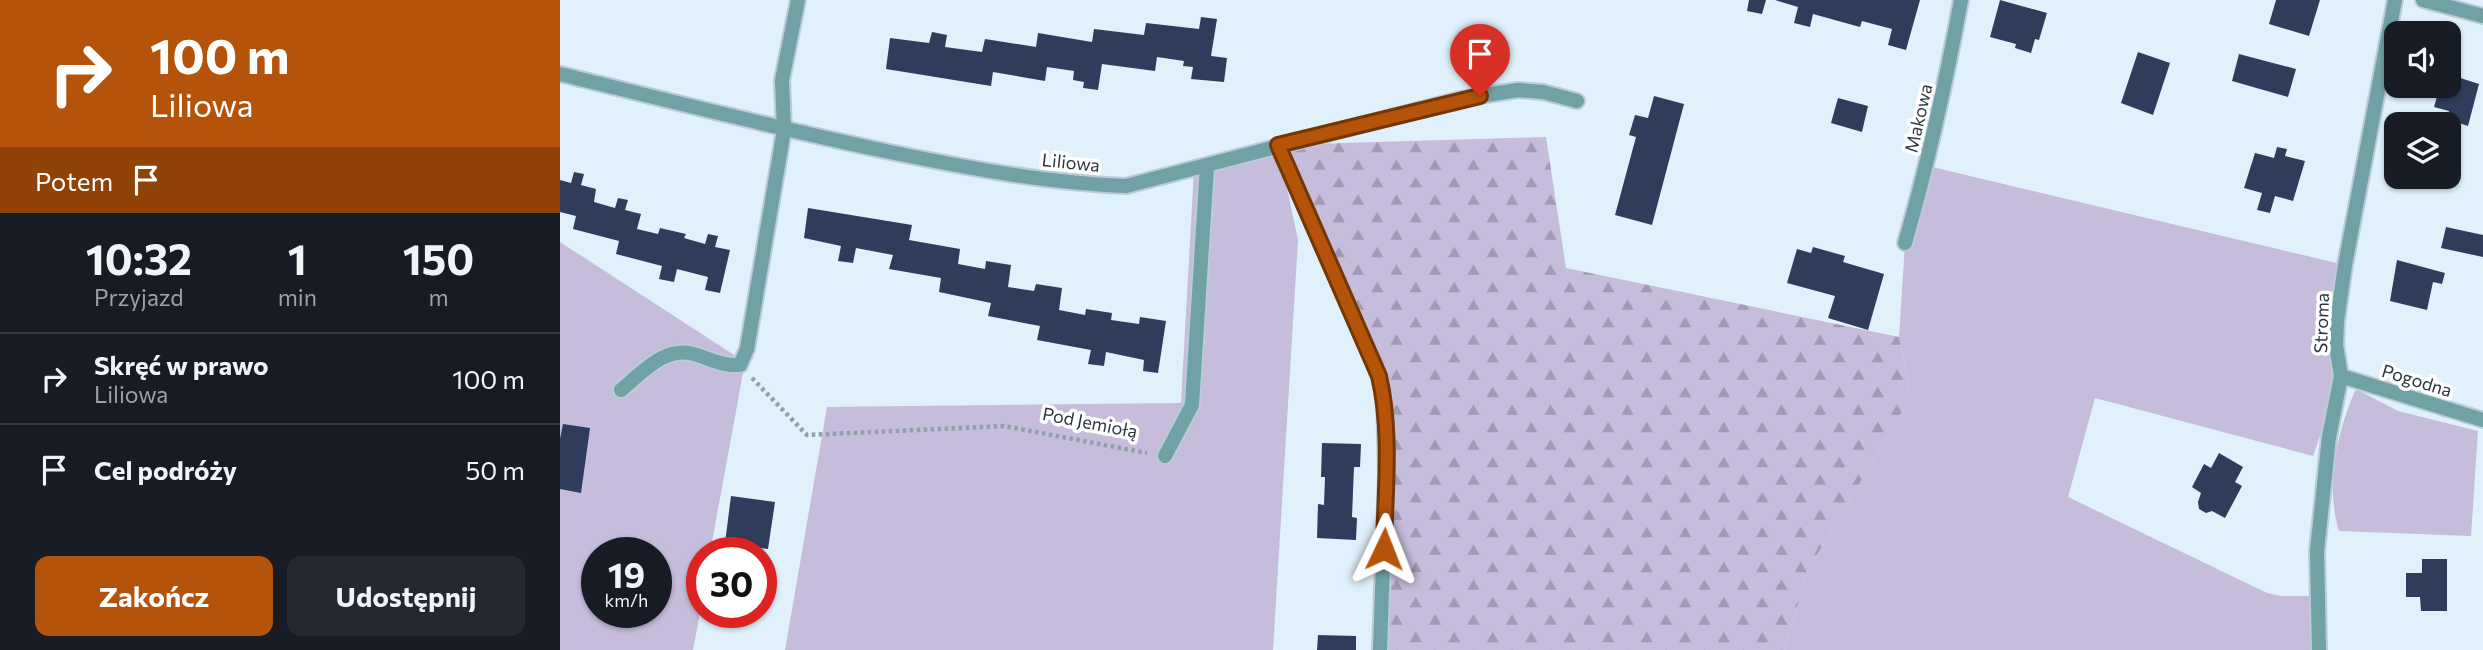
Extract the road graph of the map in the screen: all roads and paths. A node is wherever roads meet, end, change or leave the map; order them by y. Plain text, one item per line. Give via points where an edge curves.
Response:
1 (798, 0) edge
2 (1961, 0) edge
3 (2395, 0) edge
4 (2423, 0) edge
5 (2483, 16) edge
6 (560, 74) edge
7 (1577, 101) dead end
8 (784, 130) junction
9 (1278, 145) junction
10 (1207, 166) junction
11 (1905, 243) dead end
12 (740, 365) junction
13 (2341, 376) junction
14 (621, 390) dead end
15 (2483, 420) edge
16 (1165, 456) joint
17 (1380, 650) edge
18 (2319, 650) edge

1 - 8 street via 782,80
2 - 11 street, Makowa via 1928,166
3 - 13 street, Stroma via 2338,310 2336,345
4 - 5 street
6 - 8 street, Liliowa
7 - 9 street, Liliowa via 1518,90 1461,99
8 - 10 street, Liliowa via 1071,184 1126,186
8 - 12 street via 747,349
9 - 10 street, Liliowa
9 - 17 street via 1384,396
10 - 16 street via 1192,405
12 - 14 street via 676,352 664,356
12 - 16 path, Pod Jemiołą via 807,435 1004,426
13 - 15 street, Pogodna
13 - 18 street, Stroma via 2329,437 2317,551

